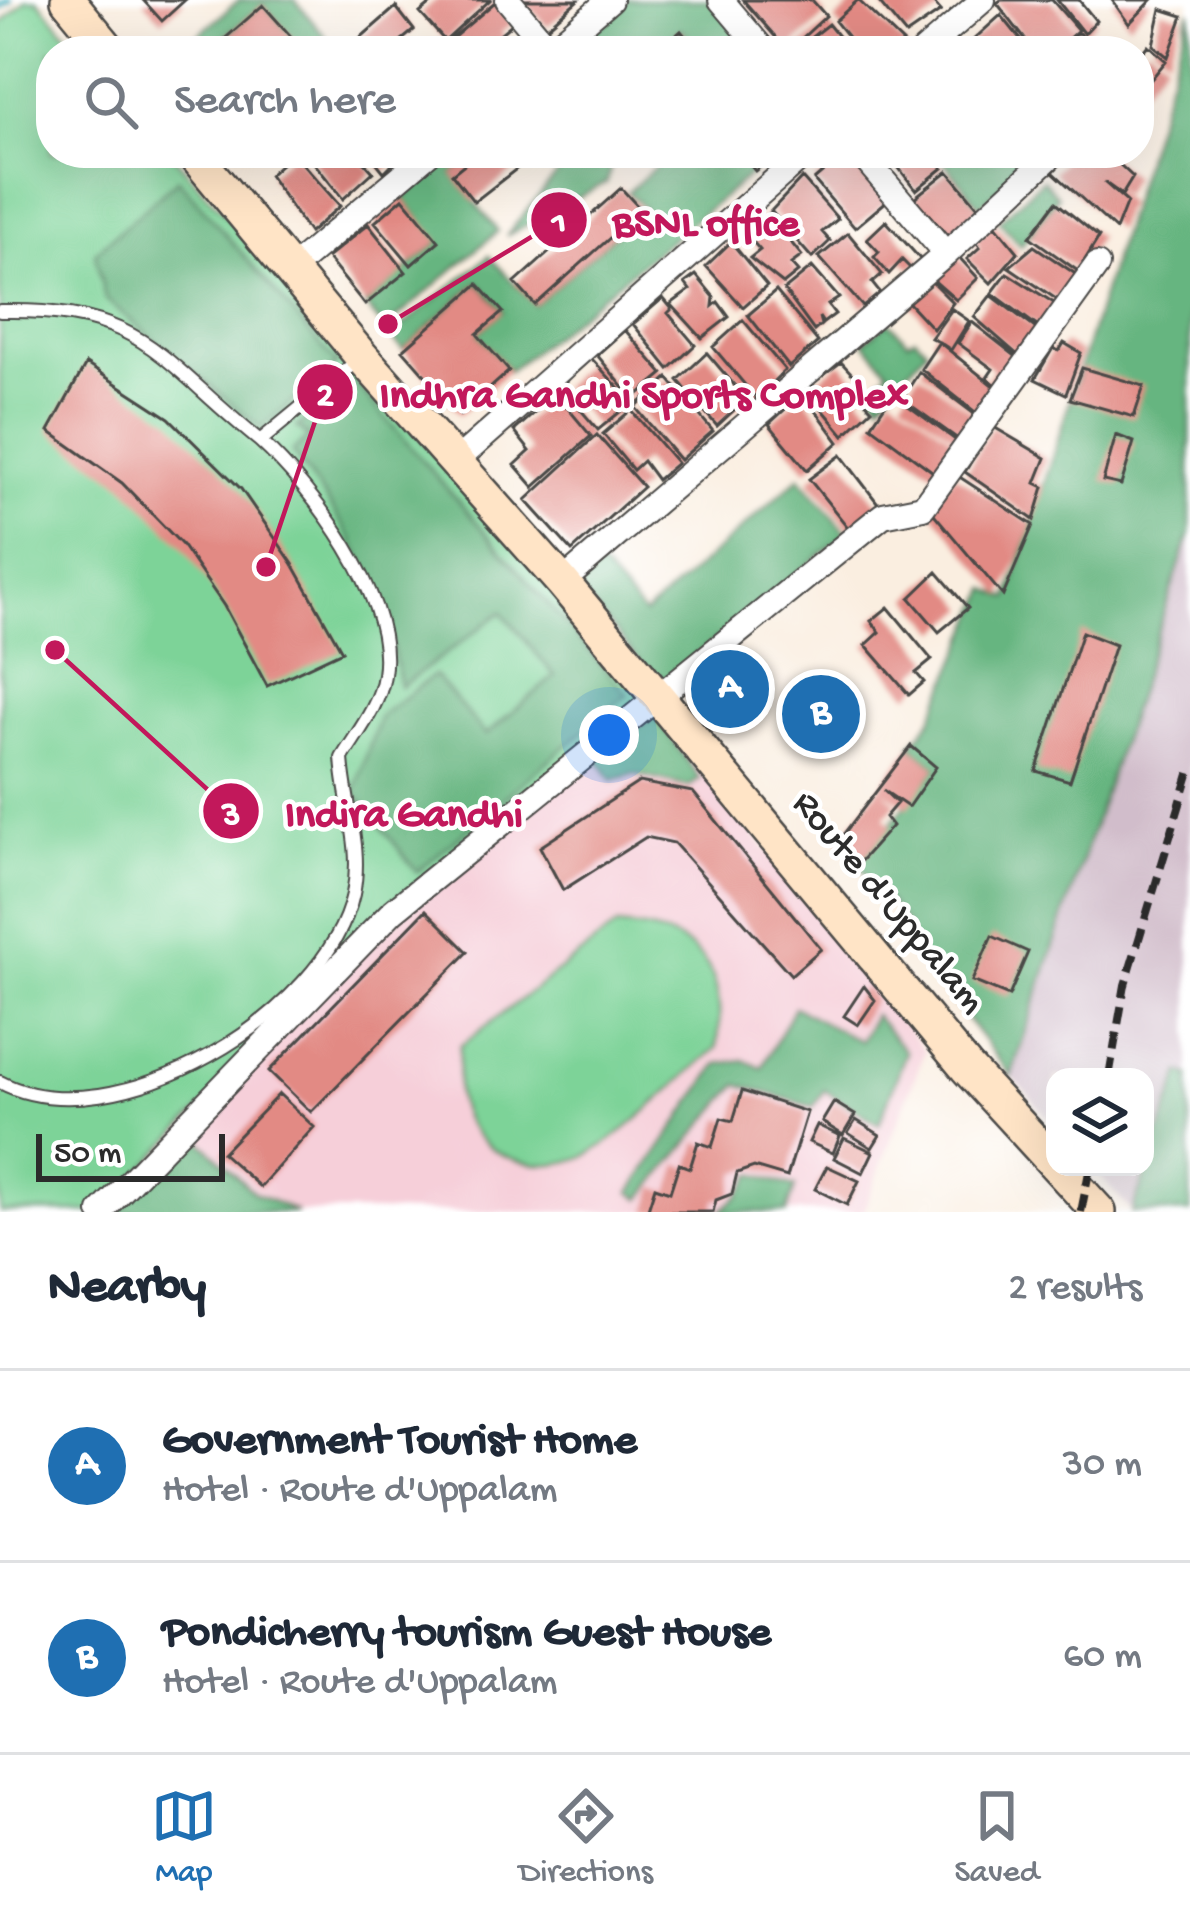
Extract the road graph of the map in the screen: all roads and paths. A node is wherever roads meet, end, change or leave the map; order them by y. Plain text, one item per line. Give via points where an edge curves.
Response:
1 (508, 0) edge
2 (610, 0) edge
3 (982, 0) edge
4 (725, 2) edge
5 (75, 8) edge
6 (98, 36) edge
7 (538, 36) edge
8 (568, 36) edge
9 (752, 36) edge
10 (941, 36) edge
11 (205, 168) edge
12 (411, 168) edge
13 (789, 168) edge
14 (873, 168) edge
15 (1038, 168) edge
16 (946, 254) junction
17 (1097, 265) dead end
18 (289, 271) junction
19 (0, 311) edge
20 (362, 357) junction
21 (260, 441) junction
22 (455, 461) junction
23 (562, 582) junction
24 (659, 697) junction
25 (0, 1082) edge
26 (101, 1212) edge
27 (1099, 1212) edge

1 - 7 street
2 - 8 street
3 - 10 street
4 - 9 street
5 - 6 main road
11 - 18 main road, Route d'Uppalam
12 - 18 street
13 - 22 street
14 - 16 street
15 - 16 street
16 - 23 street
17 - 24 street via 923,507 883,515
18 - 20 main road, Route d'Uppalam
19 - 21 lane via 64,310 141,336
20 - 21 lane
20 - 22 main road, Route d'Uppalam
21 - 25 lane via 305,482 347,551 384,641 384,676 342,758 358,838 352,896 333,944 272,1014 202,1063 98,1096 24,1095
22 - 23 main road, Route d'Uppalam
23 - 24 main road, Route d'Uppalam
24 - 26 street via 394,911
24 - 27 main road, Route d'Uppalam via 966,1066

